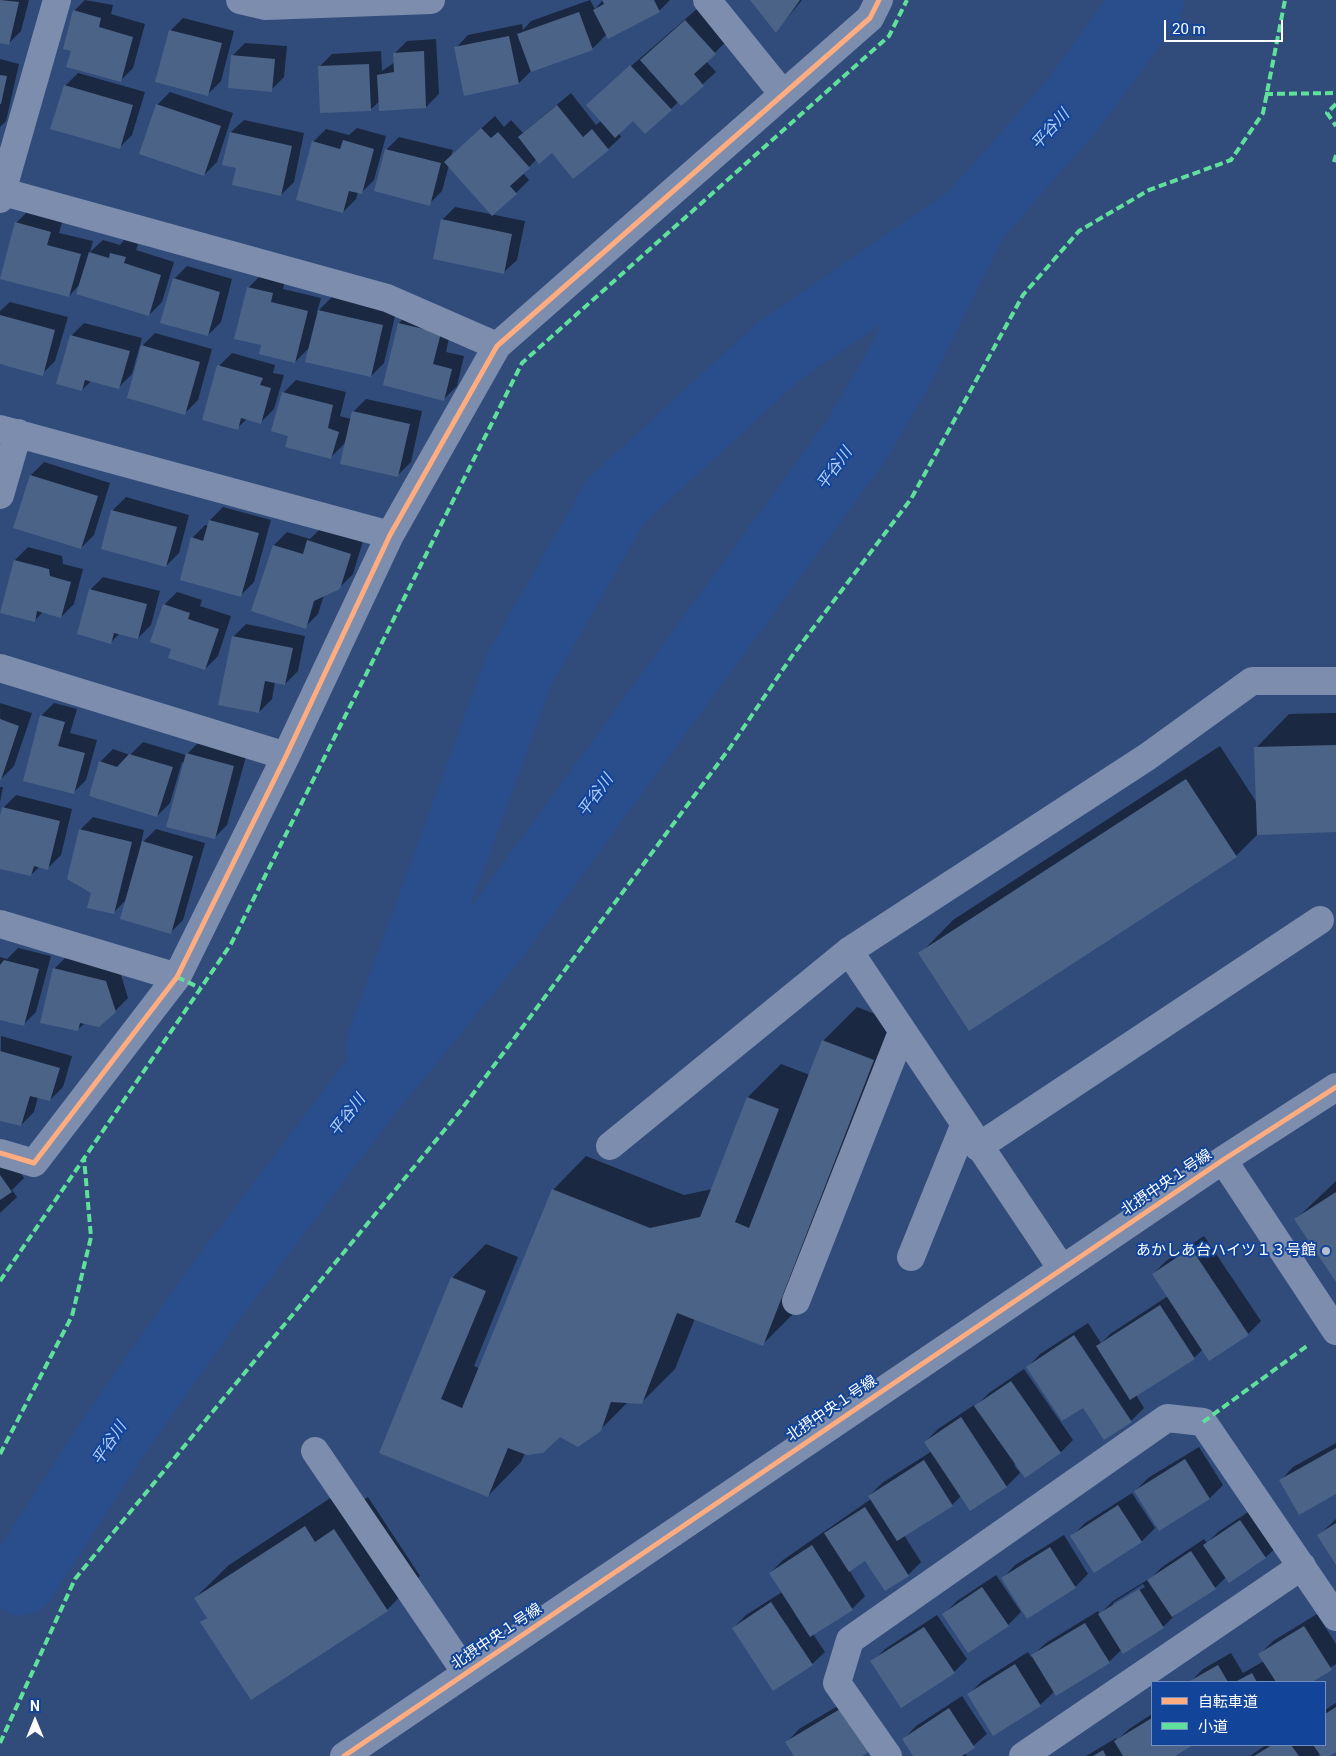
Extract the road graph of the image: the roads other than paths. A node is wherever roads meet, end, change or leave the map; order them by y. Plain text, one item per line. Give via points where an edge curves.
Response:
1 (57, 0) edge
2 (240, 0) edge
3 (431, 0) edge
4 (707, 0) edge
5 (879, 0) edge
6 (783, 94) junction
7 (1, 194) edge
8 (497, 346) junction
9 (9, 431) edge
10 (0, 495) edge
11 (390, 535) junction
12 (0, 668) edge
13 (1336, 681) edge
14 (286, 756) junction
15 (1320, 920) dead end
16 (0, 924) edge
17 (849, 952) junction
18 (177, 976) junction
19 (902, 1032) junction
20 (1336, 1087) edge
21 (971, 1136) junction
22 (610, 1146) dead end
23 (0, 1153) edge
24 (1223, 1160) junction
25 (911, 1257) dead end
26 (1062, 1269) junction
27 (796, 1301) dead end
28 (1336, 1331) edge
29 (315, 1451) dead end
30 (1302, 1566) junction
31 (1336, 1617) edge
32 (466, 1673) junction
33 (344, 1756) edge
34 (888, 1756) edge
35 (1023, 1756) edge

1 - 7 street
2 - 3 street via 266,6
4 - 6 street
5 - 6 street via 870,18
6 - 8 street
7 - 8 street via 387,298
8 - 11 street
9 - 10 street
9 - 11 street
11 - 14 street
12 - 14 street
13 - 17 street via 1252,681 1147,757
14 - 18 street
15 - 21 street
16 - 18 street
17 - 19 street
17 - 22 street
18 - 23 street via 34,1164
19 - 21 street
19 - 27 street
20 - 24 street, 北摂中央１号線
21 - 25 street
21 - 26 street
24 - 26 street, 北摂中央１号線
24 - 28 street
26 - 32 street, 北摂中央１号線
29 - 32 street
30 - 31 street
30 - 34 street via 1203,1422 1168,1418 850,1640 837,1682
30 - 35 street
32 - 33 street, 北摂中央１号線

